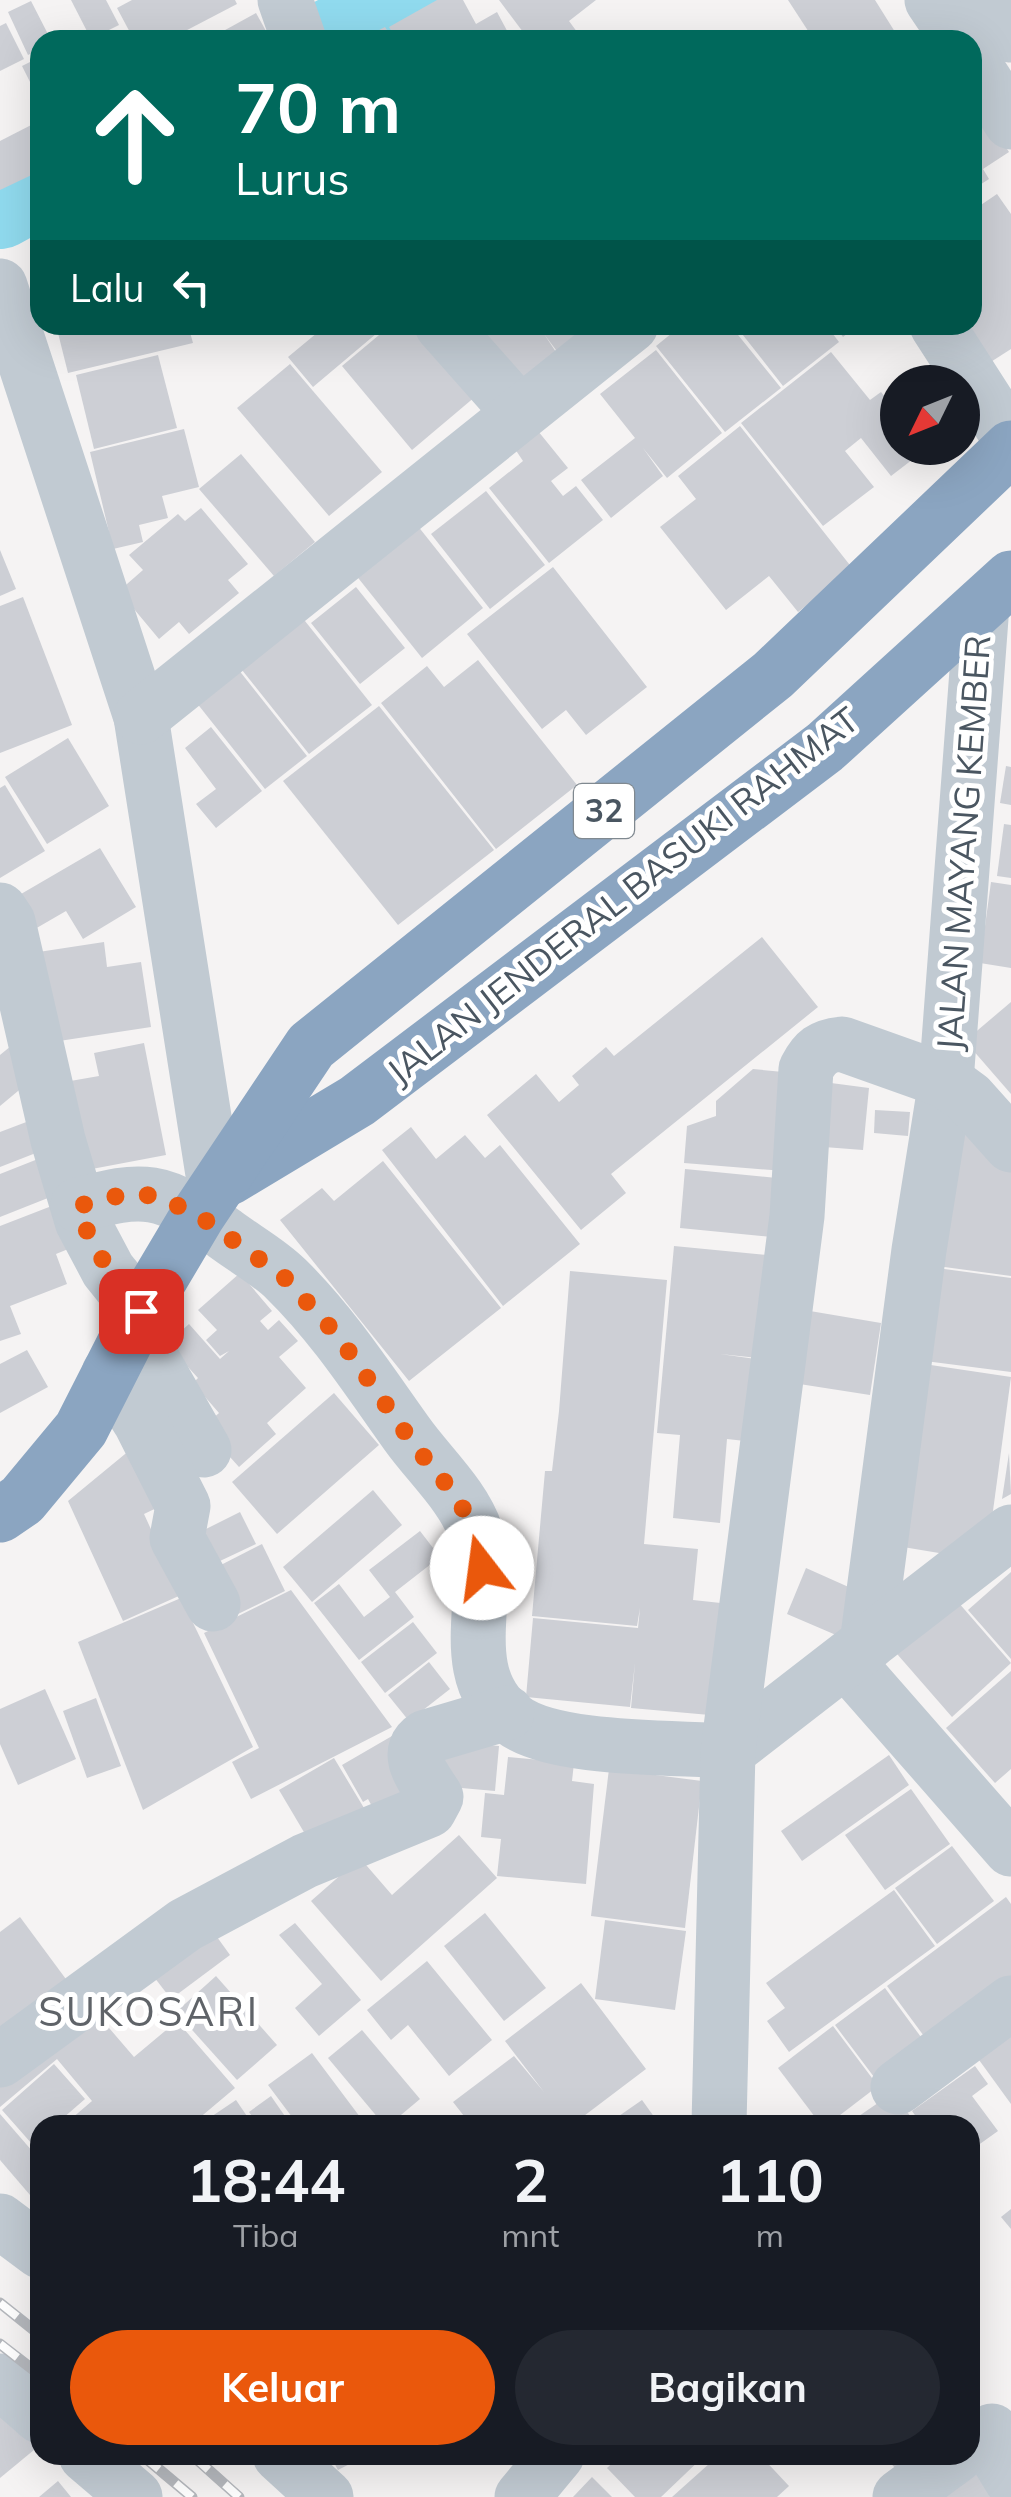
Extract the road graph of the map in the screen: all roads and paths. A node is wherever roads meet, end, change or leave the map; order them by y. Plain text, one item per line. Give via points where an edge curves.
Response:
1 (932, 0) edge
2 (988, 0) edge
3 (952, 30) edge
4 (1011, 35) edge
5 (982, 77) edge
6 (1011, 122) edge
7 (0, 286) edge
8 (451, 335) edge
9 (618, 335) edge
10 (943, 335) edge
11 (519, 412) junction
12 (1011, 444) edge
13 (996, 592) edge
14 (141, 717) junction
15 (0, 910) edge
16 (12, 1005) edge
17 (946, 1081) junction
18 (1011, 1145) edge
19 (206, 1201) junction
20 (78, 1206) junction
21 (128, 1337) junction
22 (204, 1450) dead end
23 (0, 1514) edge
24 (1011, 1532) edge
25 (213, 1604) dead end
26 (856, 1653) junction
27 (507, 1713) junction
28 (728, 1751) junction
29 (1011, 1849) edge
30 (1011, 2003) edge
31 (0, 2060) edge
32 (898, 2087) dead end
33 (718, 2115) edge
34 (0, 2220) edge
35 (30, 2244) edge
36 (0, 2381) edge
37 (30, 2407) edge
38 (98, 2465) edge
39 (291, 2465) edge
40 (549, 2465) edge
41 (951, 2465) edge
42 (136, 2497) edge
43 (326, 2497) edge
44 (522, 2497) edge
45 (900, 2497) edge

1 - 3 street
2 - 4 street
5 - 6 street
7 - 14 street
8 - 11 street
9 - 11 street
10 - 12 street
11 - 14 street
12 - 19 highway, JALAN JENDERAL BASUKI RAHMAT / 32 via 774,675 311,1046
13 - 17 street, JALAN MAYANG KEMBER
13 - 19 highway, JALAN JENDERAL BASUKI RAHMAT / 32 via 826,746 356,1101
14 - 19 street
15 - 16 street via 8,922
16 - 20 street
17 - 18 street
17 - 26 street, JALAN MAYANG KEMBER
17 - 28 street via 842,1044 813,1054 806,1069 797,1216
19 - 20 street via 117,1196
19 - 21 highway, JALAN JENDERAL BASUKI RAHMAT / 32
19 - 27 street via 338,1336 456,1496 475,1531 482,1568 476,1641 482,1674
20 - 21 street via 108,1270
21 - 22 street
21 - 23 highway, JALAN JENDERAL BASUKI RAHMAT / 32 via 82,1428 22,1500
21 - 25 street via 141,1424 183,1506 178,1538
24 - 26 street
26 - 28 street
26 - 29 street
27 - 28 street via 538,1732 575,1741
27 - 31 street via 418,1742 417,1766 436,1797 430,1810 305,1860 185,1925
28 - 33 street
30 - 32 street
34 - 35 street
36 - 37 street
38 - 42 street
39 - 43 street
40 - 44 street
41 - 45 street

